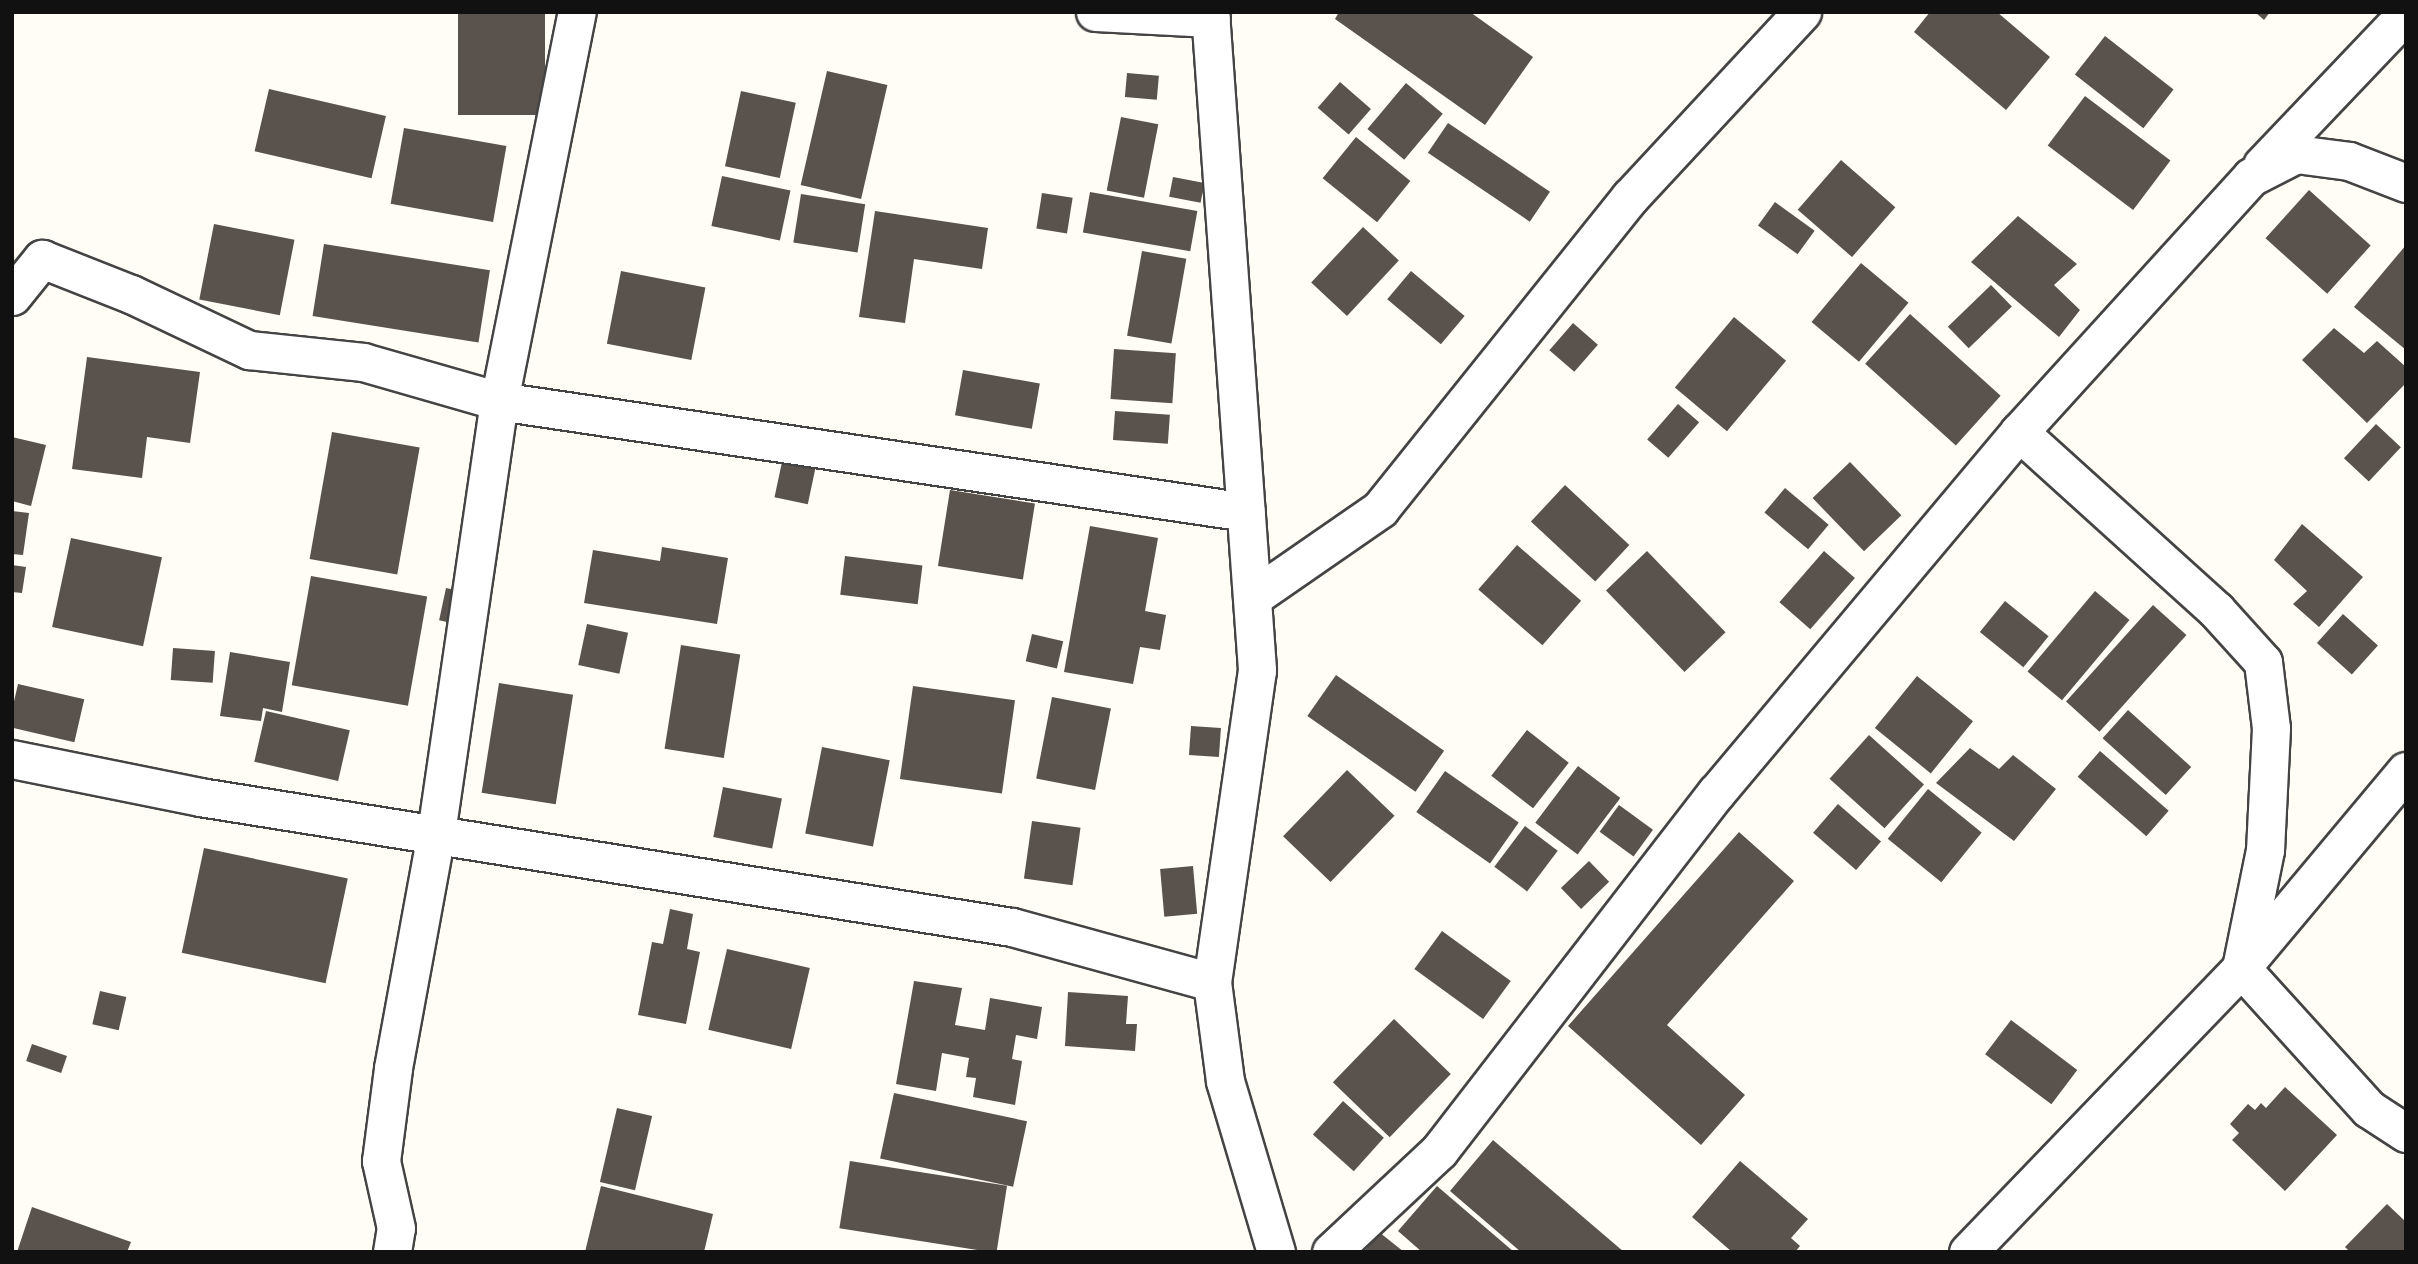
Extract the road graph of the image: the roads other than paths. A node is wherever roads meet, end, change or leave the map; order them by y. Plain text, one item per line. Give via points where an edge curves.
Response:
1 (577, 12) edge
2 (1095, 12) edge
3 (1801, 12) edge
4 (2406, 13) edge
5 (1210, 15) edge
6 (2251, 177) junction
7 (2406, 183) edge
8 (12, 296) edge
9 (499, 401) junction
10 (2019, 432) junction
11 (1246, 512) junction
12 (1253, 597) junction
13 (12, 759) edge
14 (2406, 771) edge
15 (436, 833) junction
16 (2241, 968) junction
17 (1212, 982) junction
18 (2406, 1133) edge
19 (392, 1252) edge
20 (1276, 1252) edge
21 (1331, 1252) edge
22 (1968, 1252) edge

1 - 9 street
2 - 5 street
3 - 12 street via 1630,197 1380,509
4 - 6 street
5 - 11 street
6 - 7 street via 2296,154 2349,161
6 - 10 street
8 - 9 street via 42,260 131,294 249,351 363,362
9 - 11 street
9 - 15 street
10 - 16 street via 2216,610 2263,662 2272,728 2265,850
10 - 21 street via 1716,793 1439,1151
11 - 12 street
12 - 17 street via 1257,670
13 - 15 street via 200,797
14 - 16 street
15 - 17 street via 1012,926
15 - 19 street via 381,1161 396,1228
16 - 18 street via 2370,1109
16 - 22 street
17 - 20 street via 1225,1081

